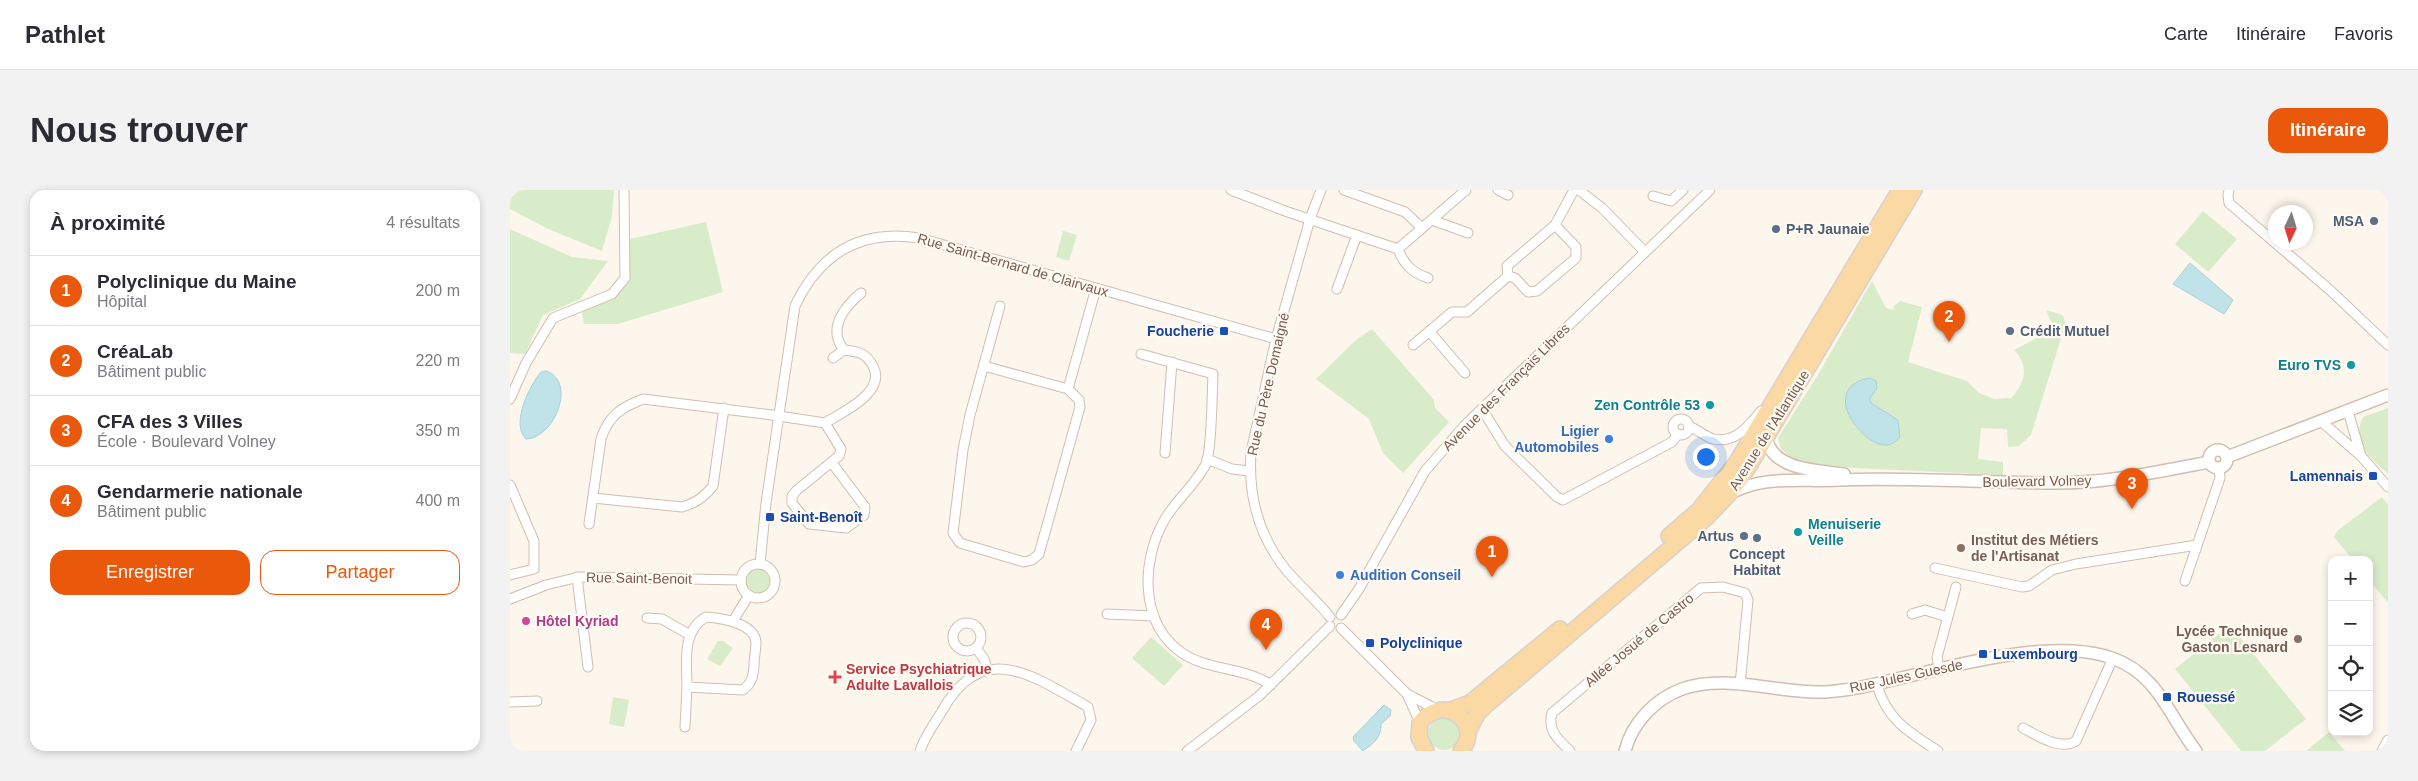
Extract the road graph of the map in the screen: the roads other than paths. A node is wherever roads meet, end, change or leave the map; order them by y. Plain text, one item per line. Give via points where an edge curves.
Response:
1 (624, 190) edge
2 (1231, 190) edge
3 (1321, 190) edge
4 (1344, 190) edge
5 (1466, 190) edge
6 (1498, 190) edge
7 (1574, 190) edge
8 (1579, 190) edge
9 (1683, 190) edge
10 (1710, 190) edge
11 (1900, 190) edge
12 (1914, 190) edge
13 (2229, 190) edge
14 (1508, 195) dead end
15 (1653, 196) dead end
16 (1674, 198) junction
17 (1686, 212) junction
18 (1310, 219) junction
19 (1432, 220) junction
20 (1554, 225) junction
21 (1422, 228) junction
22 (1468, 233) dead end
23 (1357, 235) junction
24 (1398, 249) junction
25 (1645, 252) junction
26 (1508, 276) junction
27 (1428, 278) dead end
28 (1096, 288) junction
29 (1338, 289) dead end
30 (861, 293) dead end
31 (1000, 306) dead end
32 (1429, 331) junction
33 (1276, 340) junction
34 (1413, 345) dead end
35 (2388, 345) edge
36 (844, 350) junction
37 (1141, 354) dead end
38 (833, 358) dead end
39 (1172, 362) junction
40 (984, 366) junction
41 (1466, 373) dead end
42 (1791, 374) junction
43 (1068, 390) junction
44 (2388, 395) edge
45 (510, 399) edge
46 (724, 408) junction
47 (1482, 409) junction
48 (2348, 411) junction
49 (779, 415) junction
50 (2321, 421) junction
51 (825, 424) junction
52 (1688, 426) junction
53 (1678, 434) junction
54 (1766, 437) junction
55 (1165, 453) dead end
56 (2361, 456) junction
57 (2227, 457) junction
58 (1207, 459) junction
59 (832, 463) junction
60 (2214, 465) junction
61 (1250, 471) junction
62 (1863, 478) junction
63 (510, 485) edge
64 (2388, 487) edge
65 (1729, 494) junction
66 (593, 498) junction
67 (589, 524) dead end
68 (2197, 545) junction
69 (760, 564) junction
70 (1935, 568) dead end
71 (510, 575) edge
72 (577, 578) junction
73 (741, 580) junction
74 (2185, 581) dead end
75 (1956, 587) dead end
76 (749, 595) junction
77 (510, 599) edge
78 (1107, 614) dead end
79 (1912, 614) dead end
80 (1341, 615) junction
81 (1154, 616) junction
82 (1947, 617) junction
83 (646, 618) dead end
84 (733, 621) junction
85 (1330, 622) junction
86 (1341, 628) junction
87 (690, 635) junction
88 (976, 648) dead end
89 (2113, 658) junction
90 (588, 667) dead end
91 (987, 668) junction
92 (1939, 669) junction
93 (1271, 685) junction
94 (1740, 685) junction
95 (1877, 685) junction
96 (687, 687) junction
97 (1406, 694) junction
98 (538, 701) dead end
99 (510, 702) edge
100 (1444, 710) junction
101 (684, 727) dead end
102 (2023, 728) dead end
103 (1419, 730) junction
104 (2388, 741) edge
105 (1467, 744) edge
106 (1926, 748) edge
107 (920, 751) edge
108 (1076, 751) edge
109 (1187, 751) edge
110 (1411, 751) edge
111 (1426, 751) edge
112 (1570, 751) edge
113 (1625, 751) edge
114 (1938, 751) edge
115 (2196, 751) edge
116 (2382, 751) edge

1 - 45 street via 626,278 612,294 553,318 526,363
2 - 18 street
3 - 18 street, Rue du Père Domaigné
4 - 21 street via 1405,212
5 - 19 street
6 - 14 street
7 - 20 street
8 - 25 street via 1602,208
9 - 16 street
10 - 17 street, Avenue des Français Libres
11 - 42 main road, Avenue de l'Atlantique
12 - 54 main road, Avenue de l'Atlantique
13 - 35 street via 2229,203
15 - 16 street via 1671,201
16 - 17 street
17 - 25 street, Avenue des Français Libres
18 - 23 street
18 - 33 street, Rue du Père Domaigné
19 - 21 street
19 - 22 street
20 - 26 street via 1507,266
20 - 26 street via 1576,247 1576,258 1537,291 1524,290 1515,278
21 - 24 street
23 - 24 street
23 - 29 street
24 - 27 street via 1415,274
25 - 47 street, Avenue des Français Libres
26 - 32 street via 1467,312 1452,312
28 - 33 street, Rue Saint-Bernard de Clairvaux
28 - 43 street
28 - 49 street, Rue Saint-Bernard de Clairvaux via 919,238 900,235 874,237 846,247 823,263 805,285 795,306
30 - 36 street via 842,312 836,336
31 - 40 street
32 - 34 street
32 - 41 street
33 - 61 street, Rue du Père Domaigné via 1250,452
36 - 38 street
36 - 51 street via 862,352 868,357 876,371 875,381 872,391
37 - 39 street
39 - 55 street
39 - 58 street via 1213,374
40 - 43 street
40 - 43 street via 963,450 953,532 960,543 1024,562 1039,554 1080,407 1079,400
42 - 52 street via 1745,431 1738,435 1713,439
42 - 100 main road, Avenue de l'Atlantique via 1737,462 1699,510 1488,689 1470,703
44 - 48 street, Boulevard Volney
46 - 49 street
46 - 66 street via 643,399 628,404 605,425
46 - 66 street via 713,486 706,496 682,507
47 - 53 street via 1504,446 1562,500 1672,442
47 - 80 street, Avenue des Français Libres via 1426,471 1360,589
48 - 50 street, Boulevard Volney
48 - 56 street
49 - 51 street
49 - 69 street, Rue Saint-Bernard de Clairvaux
50 - 56 street
50 - 57 street, Boulevard Volney
51 - 59 street via 841,449
52 - 53 street via 1684,433
52 - 53 street via 1683,419 1676,420 1673,428
54 - 62 street, Boulevard Volney via 1767,445 1775,455 1795,467
54 - 65 main road, Avenue de l'Atlantique
56 - 64 street
57 - 60 street via 2226,463
57 - 60 street, Boulevard Volney via 2224,452 2216,450 2211,453
58 - 61 street via 1232,469
58 - 81 street via 1156,536 1147,581
59 - 59 street via 797,490 792,496 792,503 809,524 846,528 864,515 865,507
60 - 62 street, Boulevard Volney via 2058,483
60 - 68 street via 2220,478
61 - 85 street, Rue du Père Domaigné via 1256,513 1271,549
62 - 65 street, Boulevard Volney via 1766,481 1744,486
63 - 71 street via 534,542 534,569
65 - 105 main road, Avenue de l'Atlantique via 1706,518 1485,706 1473,720
66 - 67 street
68 - 70 street via 2076,564 2052,570 2029,586 2022,587
68 - 74 street
69 - 73 street via 746,568
69 - 76 street via 774,574 774,588 763,597
72 - 73 street, Rue Saint-Benoit
72 - 77 street, Rue Saint-Benoit via 546,585
72 - 90 street
73 - 76 street
75 - 82 street
76 - 84 street
78 - 81 street
79 - 82 street via 1925,610
80 - 85 street via 1336,614
80 - 86 street via 1344,622
81 - 93 street via 1169,640 1197,662 1255,677
82 - 92 street via 1937,657
83 - 87 street via 662,619
84 - 87 street via 706,617 697,622
84 - 96 street via 752,633 756,640 750,685 743,690
85 - 86 street via 1334,629
85 - 93 street
86 - 97 street
87 - 96 street via 687,643
88 - 91 street
89 - 92 street, Rue Jules Guesde via 2082,651 2052,650 1998,656
89 - 102 street via 2072,745 2058,745
89 - 115 street, Rue Jules Guesde via 2150,682
91 - 107 street via 952,694
91 - 108 street via 1011,669 1088,707 1091,720
92 - 95 street, Rue Jules Guesde
93 - 109 street
94 - 95 street, Rue Jules Guesde via 1824,692
94 - 112 street, Allée Josué de Castro via 1748,600 1745,593 1723,587 1702,588 1552,713 1551,730
94 - 113 street, Rue Jules Guesde via 1701,685 1666,696 1637,725
95 - 106 street via 1886,710
96 - 101 street
97 - 100 street
97 - 103 street
98 - 99 street
100 - 103 main road, Avenue de l'Atlantique via 1426,716
100 - 105 main road via 1463,718
103 - 110 main road
103 - 111 main road
104 - 116 street
106 - 114 street

